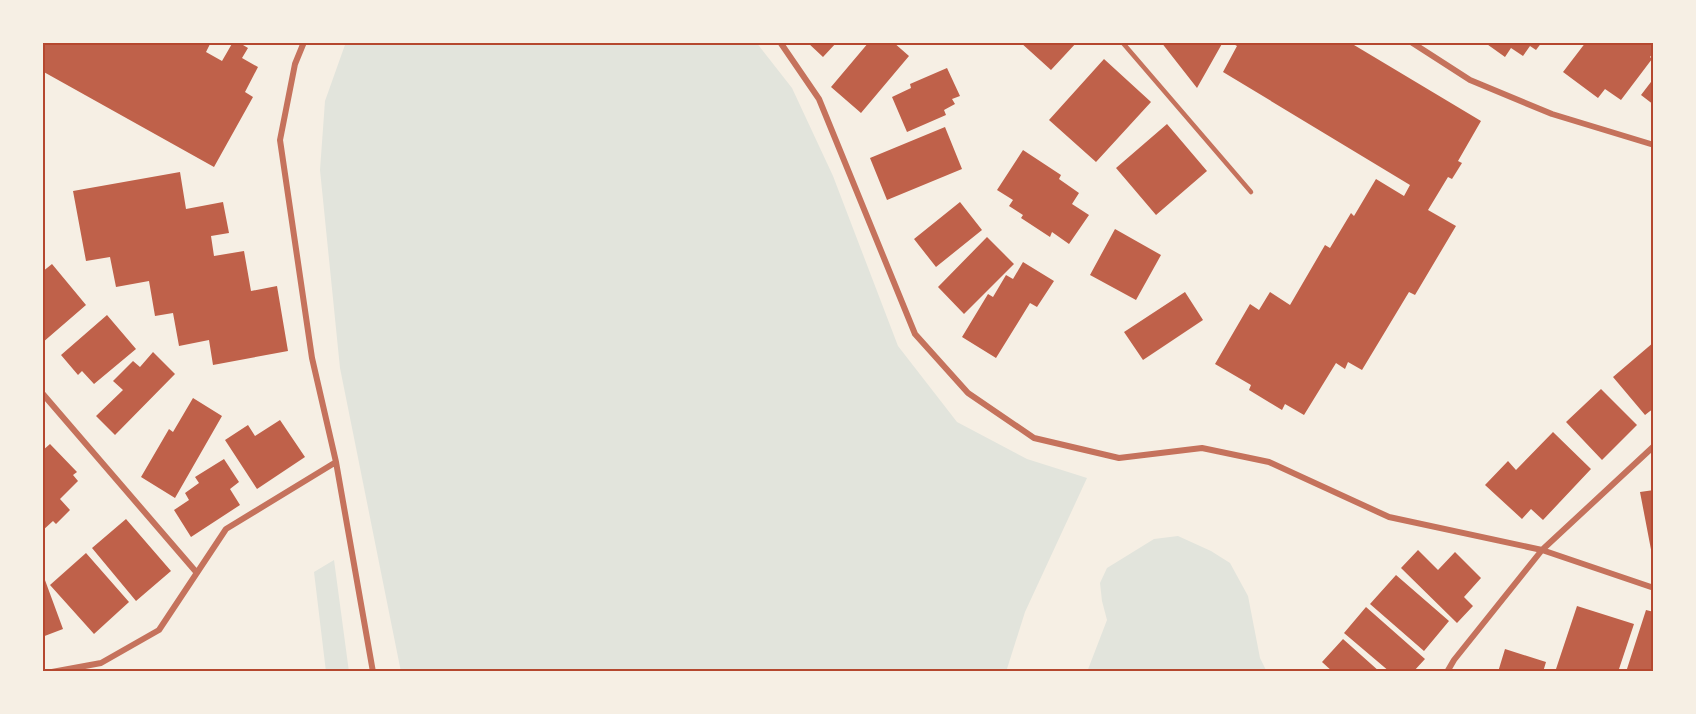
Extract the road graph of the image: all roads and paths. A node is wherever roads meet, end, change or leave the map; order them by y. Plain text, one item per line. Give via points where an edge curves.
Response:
1 (304, 42) edge
2 (780, 42) edge
3 (1122, 42) edge
4 (1411, 42) edge
5 (1654, 145) edge
6 (1251, 192) dead end
7 (44, 399) edge
8 (1654, 446) edge
9 (336, 462) junction
10 (1542, 550) junction
11 (197, 573) junction
12 (1654, 588) edge
13 (52, 672) edge
14 (373, 672) edge
15 (1447, 672) edge

1 - 9 street via 295,64 280,140 312,358
2 - 10 street via 819,99 915,334 968,393 1034,438 1119,458 1202,448 1269,462 1389,517
3 - 6 lane
4 - 5 street via 1470,80 1552,114
7 - 11 street
8 - 10 street
9 - 11 street via 226,529
9 - 14 street
10 - 12 street
10 - 15 street
11 - 13 street via 159,630 101,663

